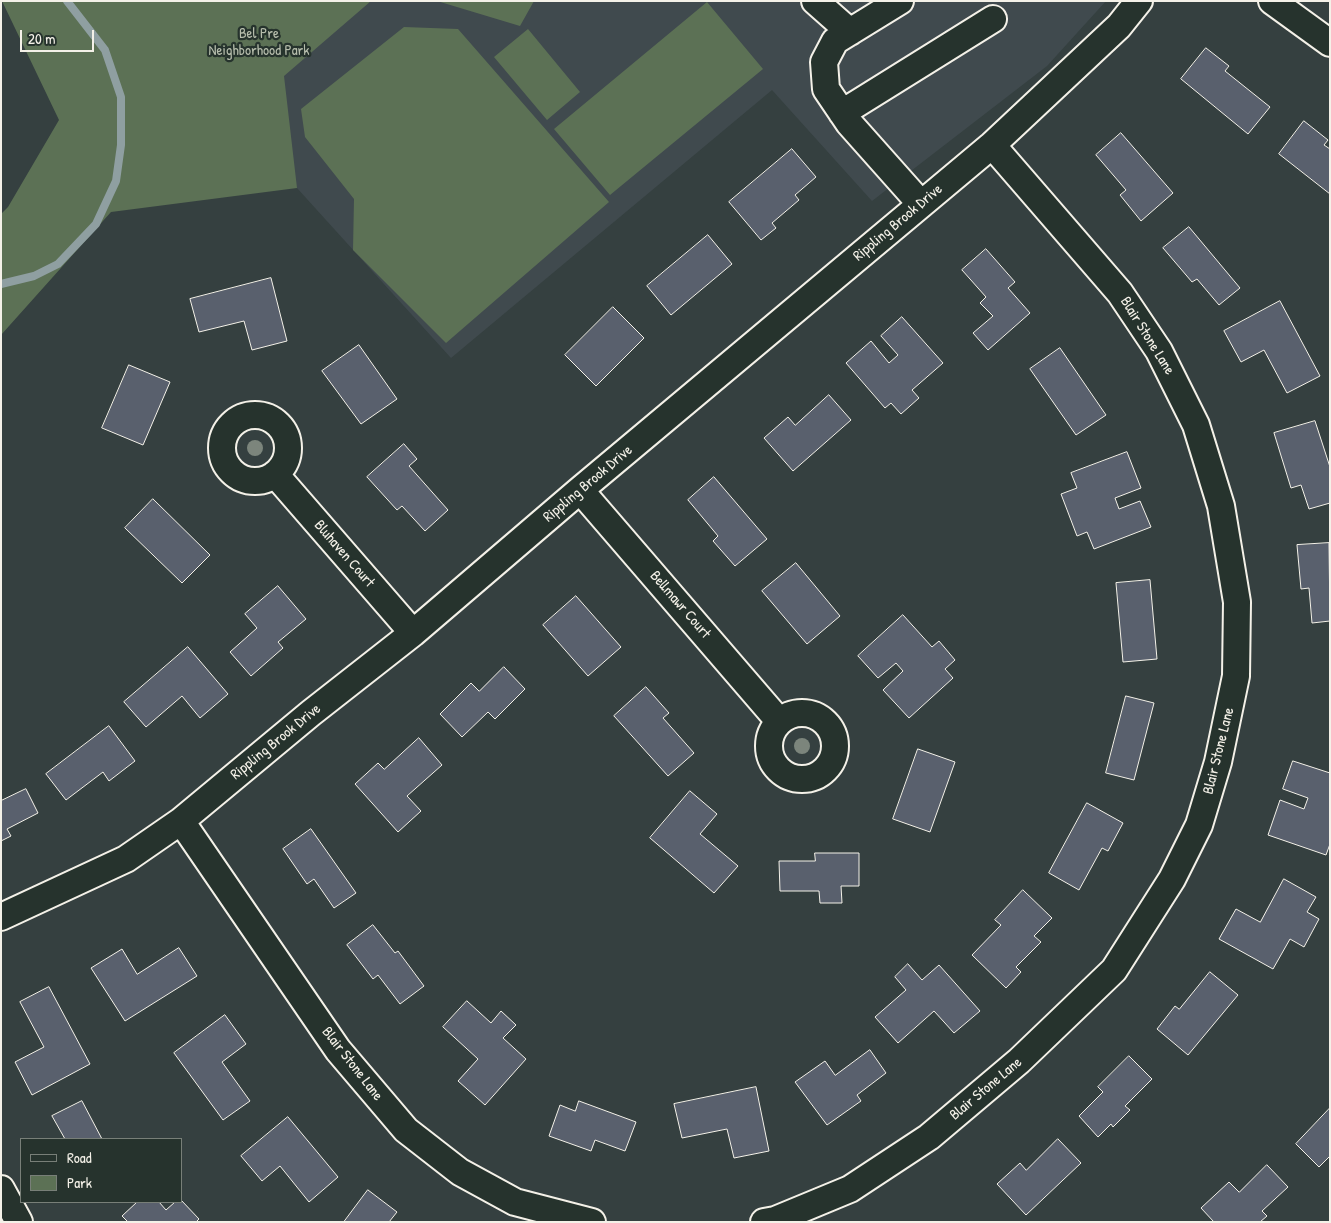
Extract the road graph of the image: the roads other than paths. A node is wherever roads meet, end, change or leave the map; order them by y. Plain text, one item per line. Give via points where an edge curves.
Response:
1 (815, 1) edge
2 (900, 1) edge
3 (1139, 1) edge
4 (1272, 1) edge
5 (993, 19) dead end
6 (850, 32) junction
7 (1330, 43) edge
8 (842, 113) junction
9 (992, 145) junction
10 (921, 204) junction
11 (275, 474) dead end
12 (580, 490) junction
13 (413, 633) junction
14 (780, 721) dead end
15 (182, 821) junction
16 (1, 917) edge
17 (1, 1189) edge
18 (19, 1222) edge
19 (592, 1222) edge
20 (764, 1222) edge

1 - 6 street
2 - 6 street
3 - 9 street, Rippling Brook Drive via 1119,26
4 - 7 street
5 - 8 street
6 - 8 street via 836,41 824,62 826,89
8 - 10 street
9 - 10 street, Rippling Brook Drive
9 - 20 street, Blair Stone Lane via 1120,292 1159,350 1196,425 1221,506 1237,602 1236,676 1218,762 1199,826 1172,879 1114,970 1019,1062 929,1137 850,1190
10 - 12 street, Rippling Brook Drive
11 - 13 street, Bluhaven Court
12 - 13 street, Rippling Brook Drive
12 - 14 street, Bellmawr Court
13 - 15 street, Rippling Brook Drive
15 - 16 street, Rippling Brook Drive via 126,859
15 - 19 street, Blair Stone Lane via 338,1050 406,1130 460,1172 515,1202
17 - 18 street

